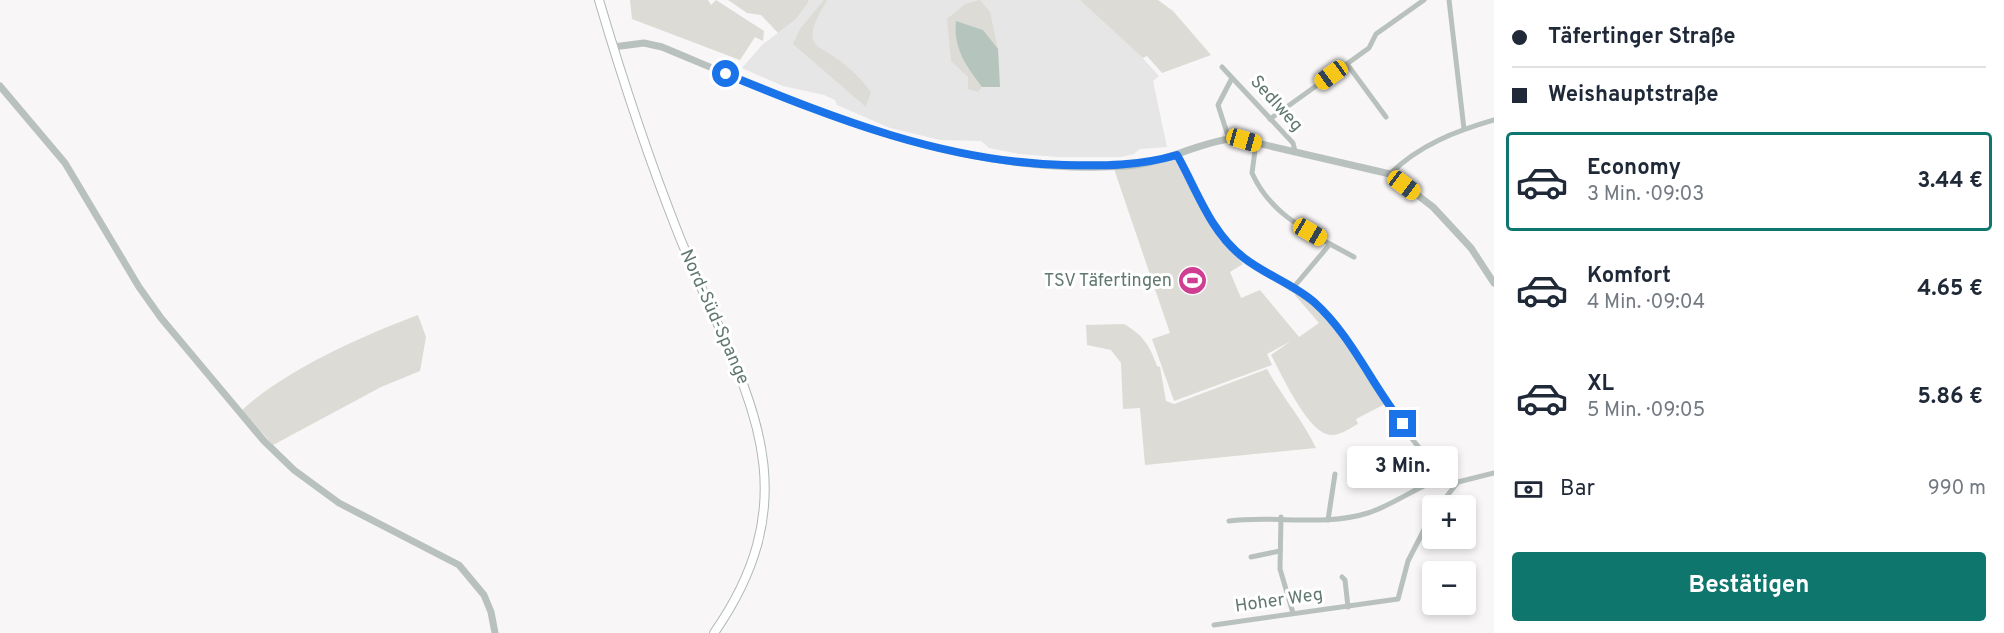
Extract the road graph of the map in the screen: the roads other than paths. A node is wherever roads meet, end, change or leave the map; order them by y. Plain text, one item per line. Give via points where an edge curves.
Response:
1 (599, 0) edge
2 (1424, 0) edge
3 (1449, 0) edge
4 (613, 47) junction
5 (1347, 64) junction
6 (1222, 67) dead end
7 (1232, 78) junction
8 (1, 90) edge
9 (1386, 117) dead end
10 (1270, 119) junction
11 (1494, 120) edge
12 (1464, 129) junction
13 (1229, 139) junction
14 (1256, 143) junction
15 (1295, 151) junction
16 (1177, 155) junction
17 (1390, 174) junction
18 (1330, 244) junction
19 (1354, 257) dead end
20 (1494, 283) edge
21 (1293, 288) junction
22 (1494, 473) edge
23 (1335, 474) dead end
24 (1448, 476) junction
25 (1458, 482) junction
26 (1448, 495) edge
27 (1281, 517) junction
28 (1328, 520) junction
29 (1229, 521) dead end
30 (1422, 534) edge
31 (1280, 551) junction
32 (1251, 557) dead end
33 (1342, 577) dead end
34 (1348, 607) junction
35 (1293, 613) junction
36 (1214, 625) dead end
37 (495, 633) edge
38 (714, 633) edge

1 - 4 main road, Nord-Süd-Spange
2 - 5 street via 1376,34 1370,48
3 - 12 street
4 - 16 street via 644,43 662,47 865,128 905,142 972,157 1025,164 1130,166
4 - 38 main road, Nord-Süd-Spange via 679,236 749,396 761,441 765,470 763,519 754,558 738,595
5 - 9 street
5 - 10 street
6 - 7 street, Sedlweg
7 - 10 street, Sedlweg
7 - 13 street, Sedlweg via 1218,105
8 - 37 street via 65,164 161,318 264,441 294,470 339,503 459,565 484,595
10 - 15 street, Sedlweg via 1293,143
11 - 12 street
12 - 17 street via 1405,159
13 - 14 street
13 - 16 street
14 - 15 street
14 - 18 street via 1252,173 1272,205
15 - 17 street
16 - 21 street via 1220,233 1243,258
17 - 20 street via 1433,207 1471,248
18 - 19 street
18 - 21 street
21 - 24 street via 1336,325 1386,403
22 - 25 street
23 - 28 street
24 - 25 street
24 - 28 street via 1368,513
25 - 26 street
27 - 28 street
27 - 29 street
27 - 31 street
30 - 34 street, Hoher Weg via 1408,561 1398,599
31 - 32 street
31 - 35 street via 1280,569
33 - 34 street, Hoher Weg
34 - 35 street, Hoher Weg
35 - 36 street, Hoher Weg

